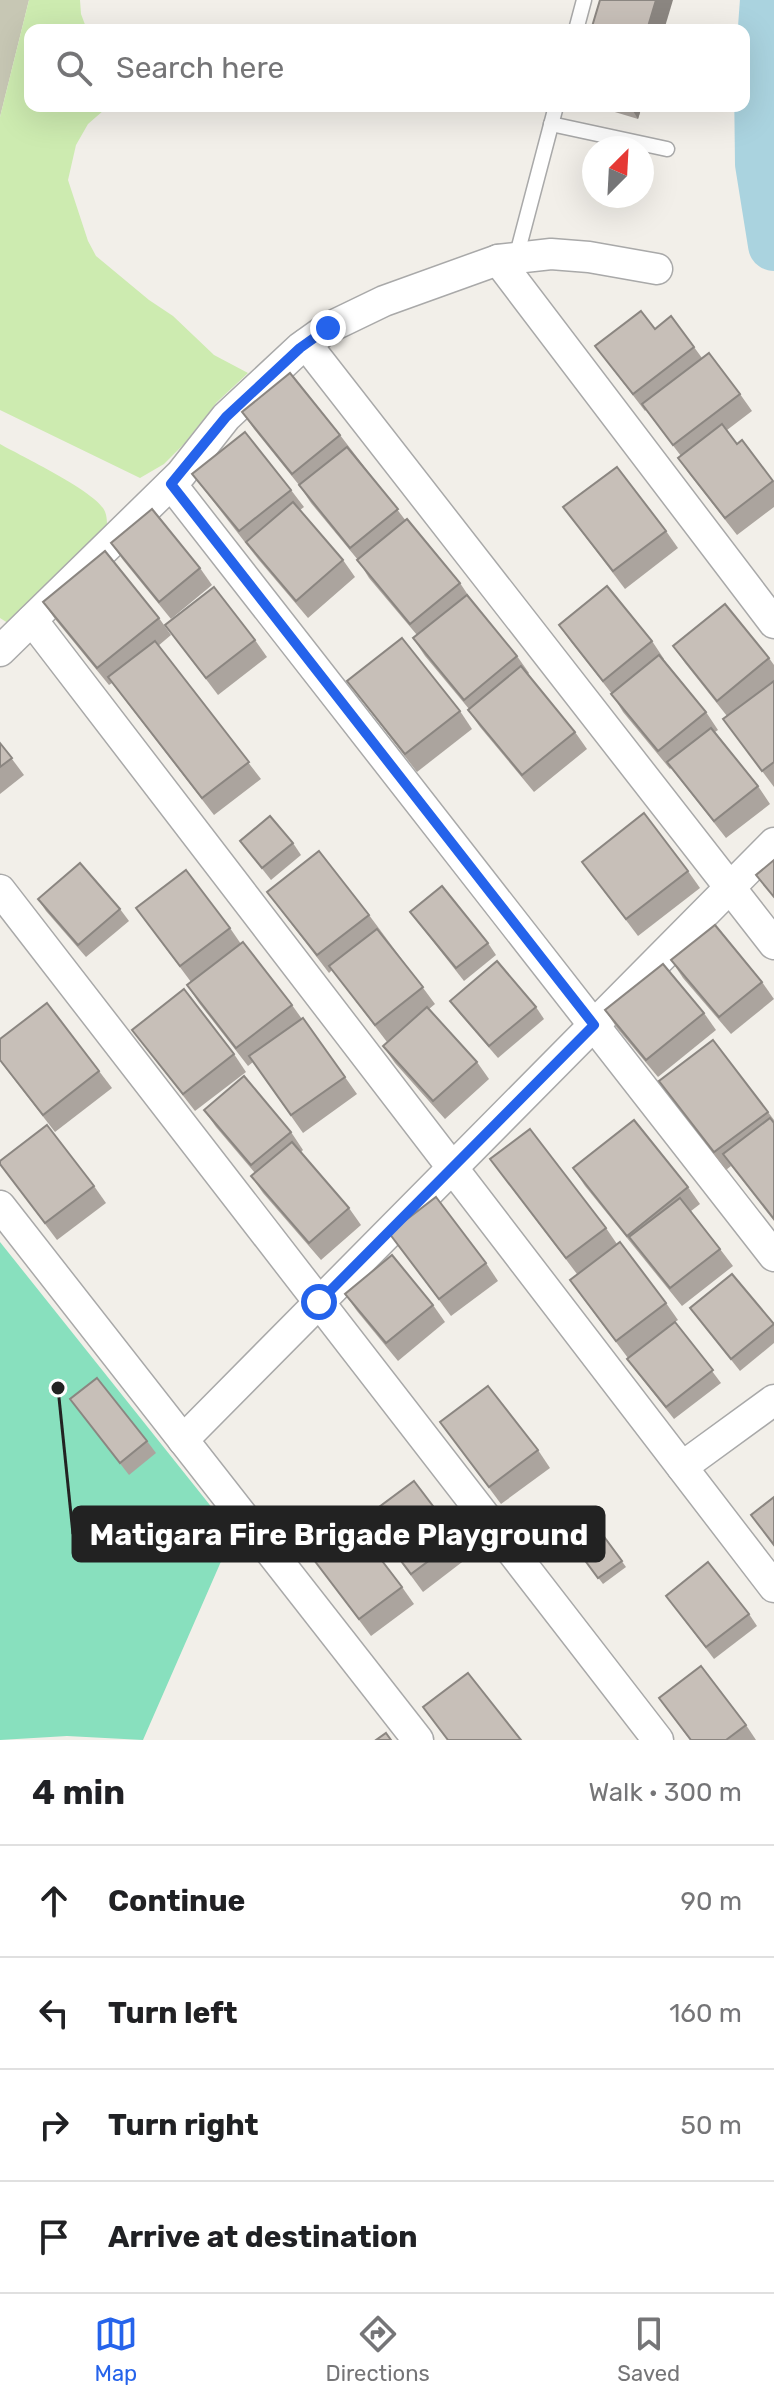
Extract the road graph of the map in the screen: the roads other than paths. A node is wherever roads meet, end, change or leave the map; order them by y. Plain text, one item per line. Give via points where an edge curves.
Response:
1 (584, 0) edge
2 (578, 24) edge
3 (554, 112) edge
4 (551, 124) junction
5 (667, 149) dead end
6 (507, 259) junction
7 (657, 269) dead end
8 (306, 344) junction
9 (171, 484) junction
10 (32, 620) junction
11 (774, 623) edge
12 (0, 651) edge
13 (774, 843) edge
14 (730, 887) junction
15 (0, 890) edge
16 (774, 944) edge
17 (594, 1025) junction
18 (453, 1168) junction
19 (0, 1206) edge
20 (774, 1256) edge
21 (319, 1302) junction
22 (774, 1400) edge
23 (183, 1440) junction
24 (682, 1467) junction
25 (774, 1587) edge
26 (418, 1740) edge
27 (658, 1740) edge

1 - 2 lane
3 - 4 lane
4 - 5 lane
4 - 6 lane
6 - 7 street via 551,254
6 - 8 street via 384,301
6 - 11 street
8 - 9 street via 226,417
8 - 14 street
9 - 10 street
9 - 17 street
10 - 12 street
10 - 18 street
13 - 14 street
14 - 16 street
14 - 17 street
15 - 21 street
17 - 18 street
17 - 20 street
18 - 21 street
18 - 24 street
19 - 23 street
21 - 23 street
21 - 27 street
22 - 24 street
23 - 26 street
24 - 25 street

